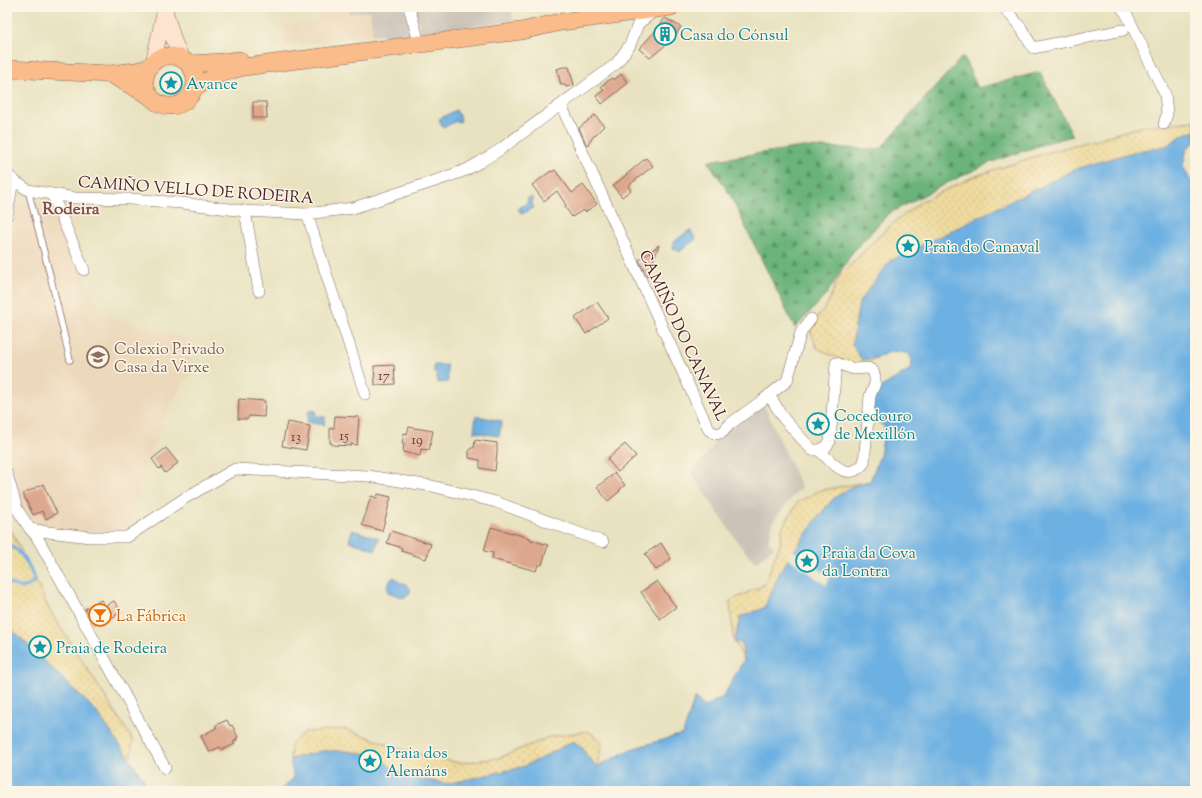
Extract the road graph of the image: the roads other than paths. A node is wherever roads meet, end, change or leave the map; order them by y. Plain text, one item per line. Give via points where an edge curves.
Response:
1 (409, 7) edge
2 (1004, 7) edge
3 (1121, 7) edge
4 (165, 8) edge
5 (661, 8) edge
6 (561, 22) junction
7 (1123, 30) dead end
8 (418, 40) junction
9 (335, 51) junction
10 (186, 61) junction
11 (150, 66) junction
12 (7, 69) edge
13 (110, 74) junction
14 (195, 88) junction
15 (150, 96) junction
16 (560, 105) junction
17 (1164, 124) dead end
18 (10, 177) edge
19 (28, 190) junction
20 (52, 194) junction
21 (245, 211) junction
22 (307, 214) junction
23 (7, 215) edge
24 (84, 270) dead end
25 (259, 291) dead end
26 (811, 319) dead end
27 (70, 360) dead end
28 (365, 394) dead end
29 (769, 395) junction
30 (819, 450) junction
31 (7, 474) edge
32 (30, 529) junction
33 (603, 542) dead end
34 (165, 768) dead end

1 - 8 street
2 - 7 street via 1033,48
3 - 17 street via 1164,94 1167,114
4 - 10 main road via 174,41
4 - 11 main road
5 - 6 main road
5 - 16 street, CAMIÑO VELLO DE RODEIRA via 638,24 630,45 616,64
6 - 8 main road via 521,31
6 - 8 main road via 517,22 462,29 453,35
8 - 9 main road
8 - 9 main road via 397,40
9 - 10 main road via 222,62
9 - 14 main road via 227,71
10 - 11 main road via 174,56 165,56
10 - 14 main road via 194,71
11 - 13 main road via 136,72
11 - 15 main road via 144,84
12 - 13 main road
13 - 15 main road
14 - 15 main road via 185,103 177,106 159,105
16 - 22 street, CAMIÑO VELLO DE RODEIRA via 498,151 466,170 353,208
16 - 29 street, CAMIÑO DO CANAVAL via 709,430 716,434 723,432
18 - 19 street, CAMIÑO VELLO DE RODEIRA
18 - 23 street
19 - 20 street, CAMIÑO VELLO DE RODEIRA
19 - 27 lane
20 - 21 street, CAMIÑO VELLO DE RODEIRA via 75,198 130,198
20 - 24 street
21 - 22 street, CAMIÑO VELLO DE RODEIRA
21 - 25 street
22 - 28 street
26 - 29 street, CAMIÑO DO CANAVAL via 801,332 787,381
29 - 30 street via 784,419 803,441 812,450
30 - 30 street via 826,447 830,441 836,363 854,369 868,368 873,371 876,377 870,396 864,463 859,469 849,472 841,470
31 - 32 street via 17,509
32 - 33 street via 127,538 185,498 235,469 368,476 432,486 496,502
32 - 34 street via 41,544

